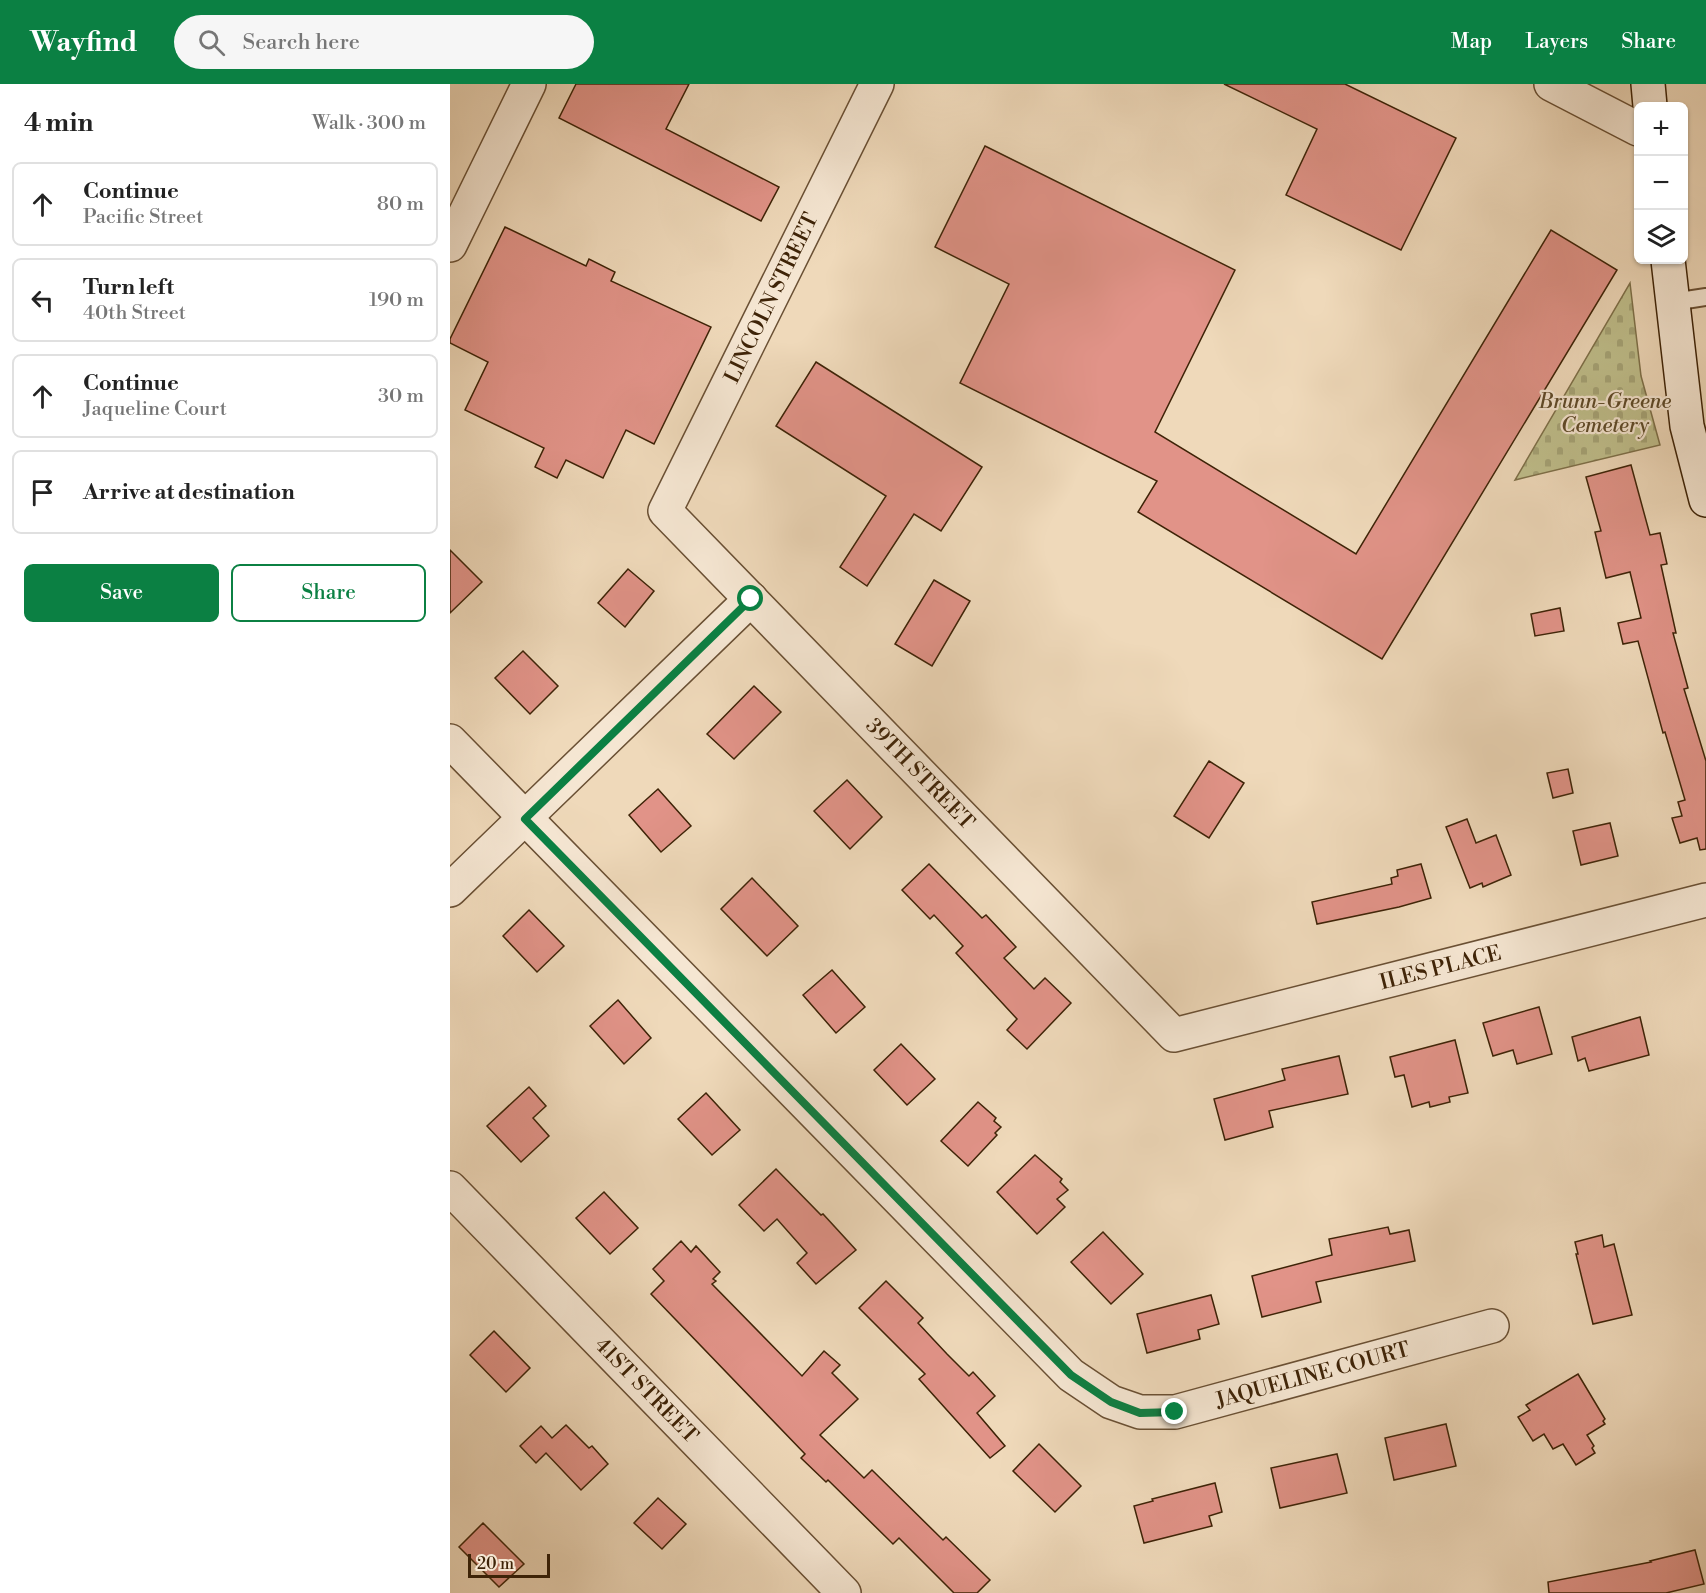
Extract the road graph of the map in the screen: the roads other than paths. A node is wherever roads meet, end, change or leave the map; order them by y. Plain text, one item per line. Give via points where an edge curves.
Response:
1 (529, 84) edge
2 (877, 84) edge
3 (1551, 84) edge
4 (1648, 84) edge
5 (1650, 102) edge
6 (1634, 127) edge
7 (450, 245) edge
8 (1668, 264) edge
9 (1706, 297) edge
10 (1673, 302) junction
11 (1706, 500) edge
12 (665, 512) joint
13 (751, 599) junction
14 (450, 741) edge
15 (525, 819) junction
16 (450, 890) edge
17 (1706, 900) edge
18 (1174, 1035) joint
19 (450, 1188) edge
20 (1492, 1326) dead end
21 (844, 1593) edge

1 - 7 street
2 - 12 street, LINCOLN STREET
3 - 6 street
4 - 5 street
8 - 10 street
9 - 10 lane
10 - 11 street via 1687,426
12 - 13 street, 39TH STREET
13 - 15 street
13 - 18 street, 39TH STREET
14 - 15 street, JAQUELINE COURT
15 - 16 street
15 - 20 street, JAQUELINE COURT via 1071,1375 1111,1402 1140,1413 1175,1412
17 - 18 street, ILES PLACE
19 - 21 street, 41ST STREET

